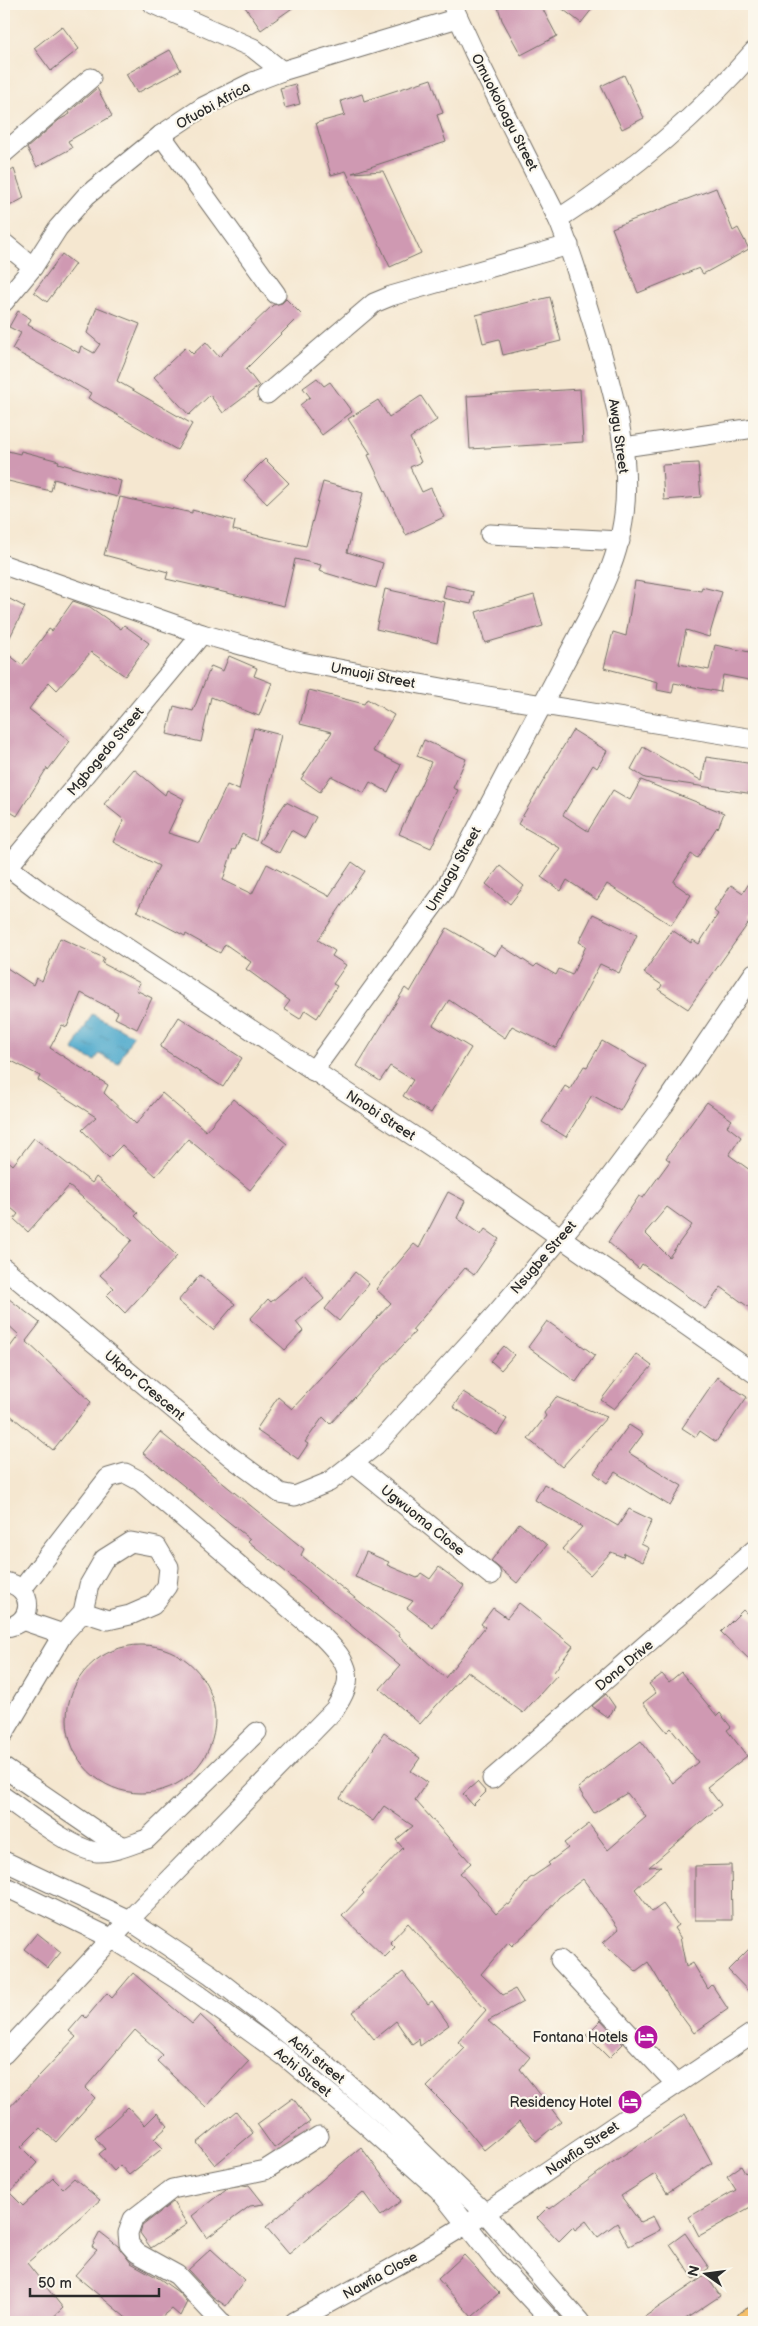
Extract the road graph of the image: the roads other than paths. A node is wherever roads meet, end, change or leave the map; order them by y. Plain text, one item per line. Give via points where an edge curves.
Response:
1 (153, 4) edge
2 (455, 11) edge
3 (754, 51) edge
4 (282, 71) junction
5 (91, 78) dead end
6 (161, 135) junction
7 (4, 153) edge
8 (558, 219) junction
9 (4, 243) edge
10 (569, 245) junction
11 (33, 267) junction
12 (276, 294) dead end
13 (4, 302) edge
14 (267, 394) dead end
15 (754, 428) edge
16 (624, 448) junction
17 (490, 534) dead end
18 (620, 540) junction
19 (4, 565) edge
20 (202, 634) junction
21 (542, 705) junction
22 (754, 739) edge
23 (6, 866) edge
24 (754, 973) edge
25 (313, 1071) junction
26 (559, 1237) junction
27 (4, 1268) edge
28 (754, 1373) edge
29 (354, 1464) junction
30 (290, 1496) joint
31 (754, 1550) edge
32 (491, 1576) dead end
33 (4, 1582) edge
34 (22, 1589) junction
35 (83, 1612) junction
36 (22, 1620) junction
37 (4, 1627) edge
38 (63, 1634) junction
39 (257, 1732) dead end
40 (4, 1733) edge
41 (4, 1768) edge
42 (492, 1779) dead end
43 (4, 1797) edge
44 (123, 1846) junction
45 (4, 1861) edge
46 (4, 1886) edge
47 (128, 1920) junction
48 (113, 1938) junction
49 (560, 1960) dead end
50 (754, 2032) edge
51 (4, 2054) edge
52 (676, 2084) junction
53 (319, 2136) dead end
54 (485, 2214) junction
55 (465, 2225) junction
56 (754, 2319) edge
57 (221, 2322) edge
58 (294, 2322) edge
59 (552, 2322) edge
60 (580, 2322) edge
61 (748, 2322) edge

1 - 4 street via 253,48
2 - 4 street, Ofuobi Africa
2 - 8 street, Omuokoloagu Street
3 - 8 street via 725,84 668,137 600,192
4 - 6 street, Ofuobi Africa via 203,107
5 - 7 street
6 - 11 street, Ofuobi Africa via 86,196 58,228
6 - 12 street
8 - 10 street, Awgu Street
9 - 11 street
10 - 14 street via 374,303
10 - 16 street, Awgu Street via 615,400
11 - 13 street, Ofuobi Africa
15 - 16 street
16 - 18 street, Awgu Street via 625,507
17 - 18 street
18 - 21 street, Awgu Street via 609,575
19 - 20 street, Umuoji Street
20 - 21 street, Umuoji Street via 301,662
20 - 23 street, Mgbogedo Street
21 - 22 street, Umuoji Street
21 - 25 street, Umuagu Street via 444,891
23 - 25 street, Nnobi Street
24 - 26 street, Nsugbe Street via 658,1113 592,1201
25 - 26 street, Nnobi Street via 450,1160
26 - 28 street, Nnobi Street
26 - 29 street, Nsugbe Street via 494,1316 376,1445
27 - 30 street, Ukpor Crescent via 231,1456 280,1493
29 - 30 street, Nsugbe Street via 330,1482
29 - 32 street, Ugwuoma Close
31 - 42 street, Dona Drive
33 - 34 street
34 - 36 street via 28,1610
34 - 47 street via 108,1478 124,1473 140,1480 322,1636 345,1665 347,1686 335,1709
35 - 35 street via 90,1585 104,1560 131,1542 157,1547 169,1568 167,1586 152,1605 108,1620
35 - 38 street
36 - 37 street
36 - 38 street
38 - 40 street
39 - 44 street via 147,1839
41 - 44 street
43 - 44 street via 82,1849 99,1852
45 - 47 street, Achi street
46 - 48 street, Achi Street
47 - 48 street
47 - 54 street, Achi street via 210,1974 319,2059 387,2118
48 - 51 street
48 - 55 street, Achi Street via 284,2056 439,2190
49 - 52 street
50 - 52 street, Nawfia Street
52 - 54 street, Nawfia Street
53 - 57 street via 265,2170 172,2189 133,2218 128,2232 129,2244 137,2253 177,2275
54 - 55 street, Nawfia Street
54 - 60 street, Achi street
55 - 58 street, Nawfia Close
55 - 59 street, Achi Street
56 - 61 main road

